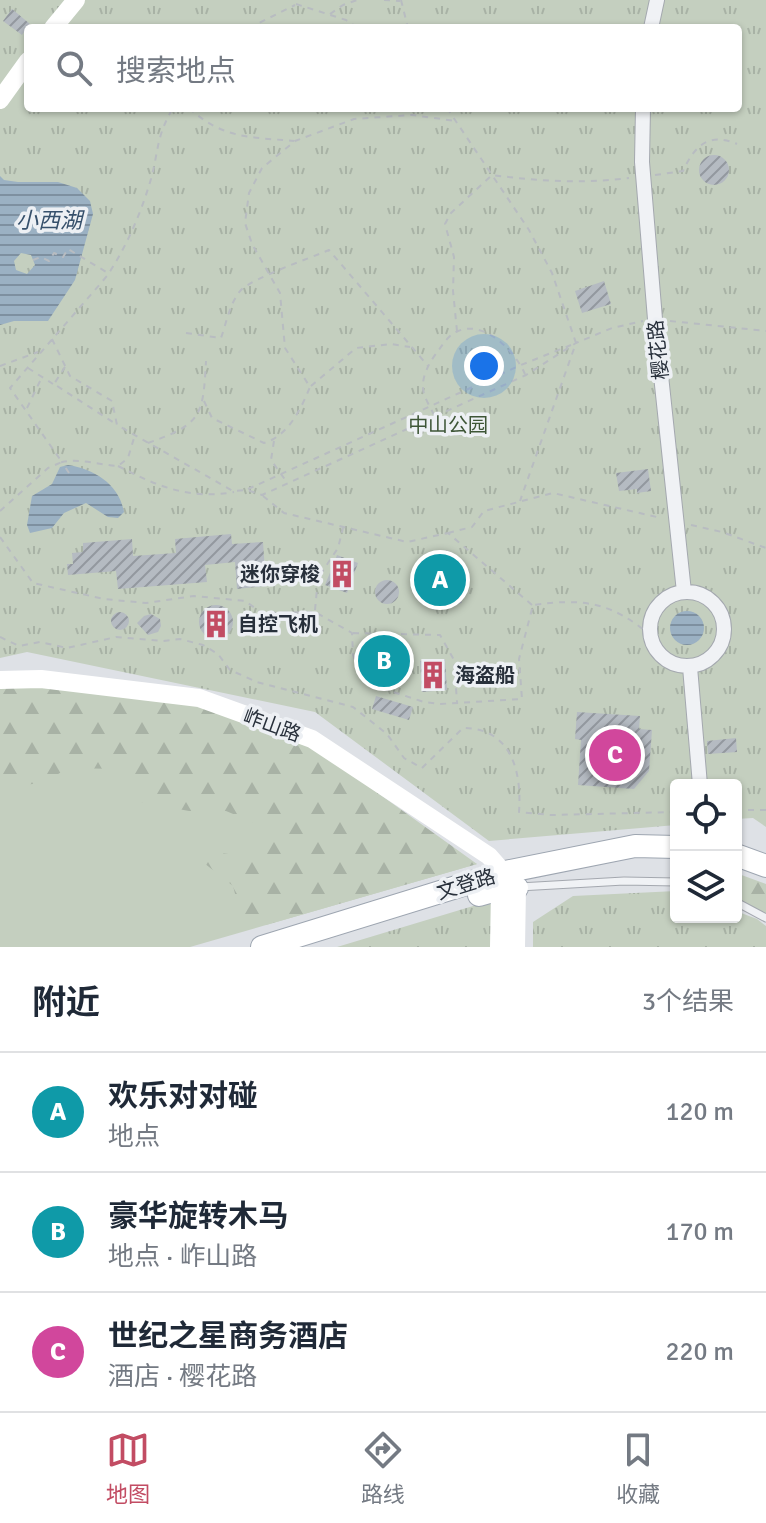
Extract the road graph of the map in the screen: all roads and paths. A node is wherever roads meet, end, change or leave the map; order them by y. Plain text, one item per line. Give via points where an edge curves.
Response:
1 (76, 0) edge
2 (299, 0) edge
3 (357, 0) edge
4 (384, 0) edge
5 (401, 0) edge
6 (657, 0) edge
7 (296, 4) junction
8 (330, 15) junction
9 (56, 24) edge
10 (257, 24) edge
11 (352, 24) edge
12 (407, 24) edge
13 (652, 24) edge
14 (24, 67) edge
15 (0, 100) edge
16 (171, 112) edge
17 (193, 112) edge
18 (450, 112) edge
19 (643, 112) edge
20 (456, 121) junction
21 (295, 141) junction
22 (737, 144) dead end
23 (492, 175) junction
24 (643, 176) junction
25 (33, 260) dead end
26 (108, 273) junction
27 (269, 275) junction
28 (655, 319) junction
29 (457, 331) junction
30 (766, 331) edge
31 (186, 333) dead end
32 (52, 339) junction
33 (576, 343) junction
34 (411, 347) junction
35 (42, 350) junction
36 (206, 361) dead end
37 (521, 365) junction
38 (0, 366) edge
39 (428, 366) junction
40 (28, 367) junction
41 (65, 367) junction
42 (526, 375) junction
43 (42, 377) junction
44 (54, 384) junction
45 (310, 387) junction
46 (204, 401) junction
47 (430, 406) junction
48 (25, 410) junction
49 (435, 416) junction
50 (117, 425) junction
51 (134, 437) junction
52 (275, 440) junction
53 (147, 443) junction
54 (62, 462) junction
55 (118, 466) junction
56 (69, 473) dead end
57 (280, 475) junction
58 (287, 483) junction
59 (247, 490) junction
60 (262, 495) junction
61 (520, 501) junction
62 (0, 511) edge
63 (677, 521) junction
64 (343, 527) junction
65 (448, 533) junction
66 (0, 537) edge
67 (766, 548) edge
68 (684, 592) junction
69 (533, 605) junction
70 (315, 612) junction
71 (352, 633) junction
72 (651, 636) junction
73 (0, 637) edge
74 (690, 667) junction
75 (0, 680) edge
76 (458, 703) junction
77 (699, 779) edge
78 (742, 810) edge
79 (766, 810) edge
80 (670, 812) edge
81 (670, 847) edge
82 (742, 857) edge
83 (766, 866) edge
84 (670, 882) edge
85 (507, 883) junction
86 (742, 905) edge
87 (766, 918) edge
88 (262, 947) edge
89 (305, 947) edge
90 (499, 947) edge
91 (516, 947) edge

1 - 9 street
2 - 7 path
3 - 8 path
4 - 5 path
5 - 12 path
6 - 13 street
7 - 8 path
7 - 10 path
8 - 11 path
14 - 15 street
16 - 26 path via 157,140 140,212
17 - 21 path via 235,136
18 - 20 path
19 - 24 street, 樱花路
20 - 21 path via 412,115 354,119
20 - 23 path
21 - 27 path via 262,168 249,193 245,223
22 - 24 path via 709,140 692,152 683,171
23 - 24 path via 602,182
23 - 29 path via 445,224 454,257
23 - 33 path via 552,273
24 - 28 street, 樱花路
25 - 26 path via 49,261 54,253 63,257 68,249
26 - 32 path
27 - 31 path via 241,290 221,338
27 - 34 path via 329,250
27 - 45 path via 280,293 285,348
28 - 30 path
28 - 33 path
28 - 63 street, 樱花路
29 - 37 path via 475,328 500,341
29 - 39 path
32 - 35 path
32 - 41 path
33 - 37 path
33 - 42 path
33 - 61 path
34 - 39 path
34 - 45 path via 356,348
35 - 38 path
35 - 40 path
36 - 46 path
37 - 42 path
37 - 47 path
39 - 47 path via 422,385
40 - 43 path
40 - 48 path via 10,388
41 - 44 path
41 - 50 path via 70,376 112,401
42 - 49 path
43 - 44 path
43 - 48 path
44 - 50 path
45 - 52 path via 300,411
46 - 52 path via 212,418 264,443
46 - 53 path via 198,416 174,434
47 - 49 path
47 - 57 path
48 - 54 path
49 - 58 path
50 - 51 path
51 - 53 path
51 - 55 path via 128,458
52 - 57 path via 271,460
53 - 59 path via 233,491
54 - 55 path
54 - 56 path
54 - 62 path
55 - 59 path via 176,491 216,495
57 - 58 path
57 - 59 path
58 - 60 path
59 - 60 path
60 - 64 path via 284,513
61 - 63 path via 553,493
61 - 65 path via 484,511 472,527
63 - 67 path
63 - 68 street, 樱花路
64 - 65 path via 407,542
64 - 70 path via 338,548 318,578
65 - 69 path
66 - 70 path via 33,583 104,599 146,603 194,596 245,601 262,613
68 - 72 street via 661,602 653,613
68 - 74 street via 707,597 725,626 712,658
69 - 72 path via 563,601 610,608
69 - 76 path via 519,659 522,699
70 - 71 path
71 - 76 path via 359,671 375,684 424,702
71 - 76 path via 440,635 454,660
72 - 74 street via 665,659
73 - 80 path via 19,646 40,642 67,648 116,637 180,639 218,654 230,670 257,682 353,707 387,734 404,758 422,768 463,728 497,736 515,763 519,812
74 - 77 street
75 - 85 street, 岞山路 via 41,679 199,698 312,739 489,856
78 - 79 path
81 - 85 main road, 文登路 via 635,846
82 - 83 main road
84 - 85 lane
85 - 88 main road, 文登路
85 - 89 main road, 文登路
85 - 90 street
85 - 91 street
86 - 87 lane

